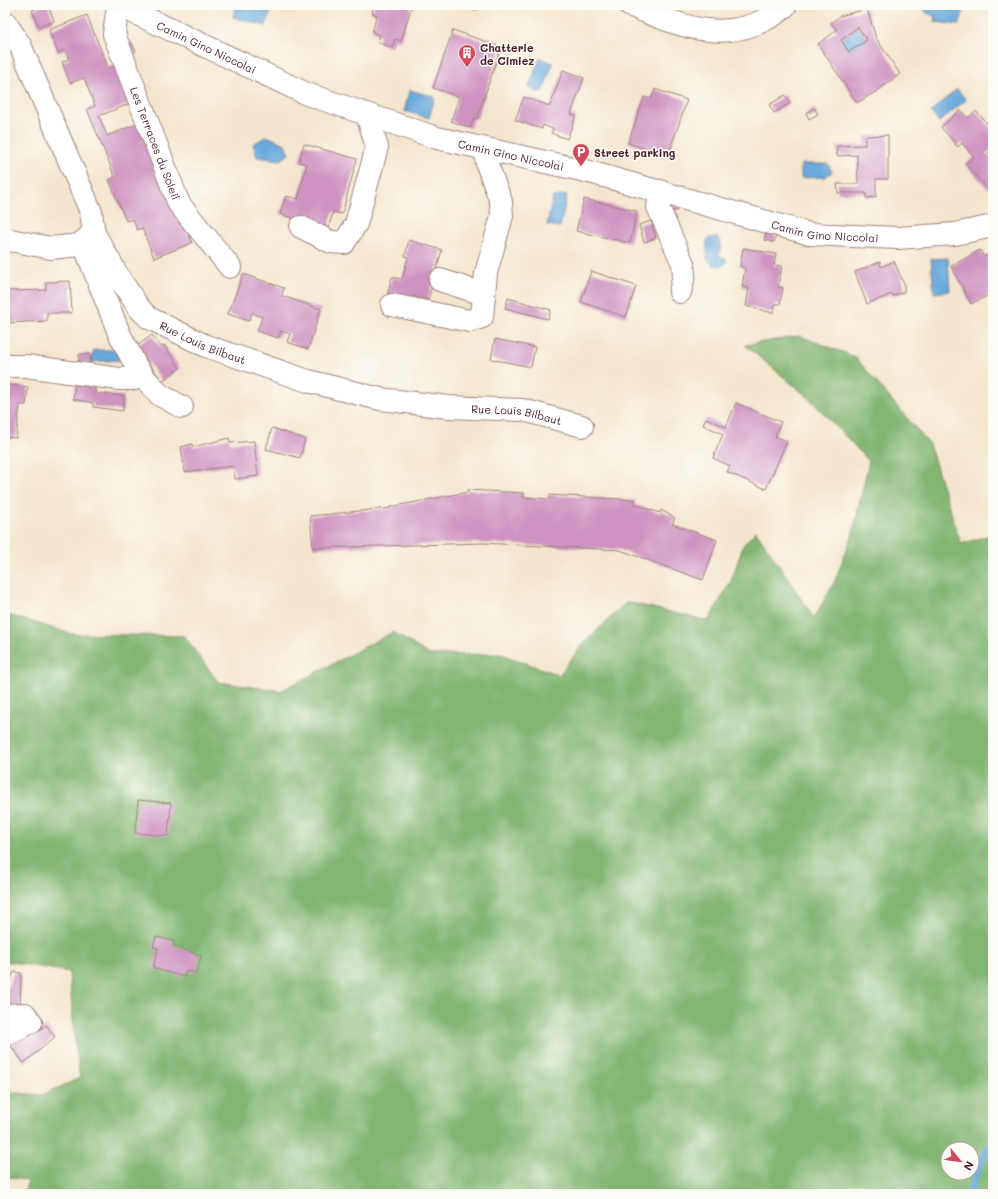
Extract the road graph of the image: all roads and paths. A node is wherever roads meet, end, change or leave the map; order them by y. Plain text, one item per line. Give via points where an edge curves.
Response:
1 (118, 5) edge
2 (629, 5) edge
3 (786, 5) edge
4 (5, 22) edge
5 (367, 115) junction
6 (485, 149) junction
7 (660, 191) junction
8 (993, 226) edge
9 (301, 227) dead end
10 (89, 237) junction
11 (5, 239) edge
12 (230, 267) dead end
13 (440, 280) dead end
14 (680, 292) dead end
15 (484, 294) junction
16 (392, 305) dead end
17 (5, 366) edge
18 (139, 372) junction
19 (182, 407) dead end
20 (582, 426) dead end
21 (5, 1015) edge
22 (5, 1035) edge

1 - 5 street, Camin Gino Niccolai via 307,94
1 - 12 street, Les Terraces du Soleil via 114,34 179,204
2 - 3 street via 700,30 722,32 743,29 764,20
4 - 10 street, Rue Louis Bilbaut via 20,45 91,212
5 - 6 street, Camin Gino Niccolai via 437,138
5 - 9 street via 377,147 356,224 344,243 331,242
6 - 7 street, Camin Gino Niccolai via 586,171
6 - 15 street via 487,164 501,202 502,216 486,273
7 - 8 street, Camin Gino Niccolai via 810,234 897,238 955,234
7 - 14 street via 658,206 683,264 684,276
10 - 11 street via 78,245 51,248
10 - 18 street via 119,333
10 - 20 street, Rue Louis Bilbaut via 149,318 206,346 308,381 380,399 449,407 522,410
13 - 15 street
15 - 16 street via 482,317 470,321
17 - 18 street via 26,366 118,379 134,379
18 - 19 street via 160,395
21 - 22 street via 25,1014 31,1022

